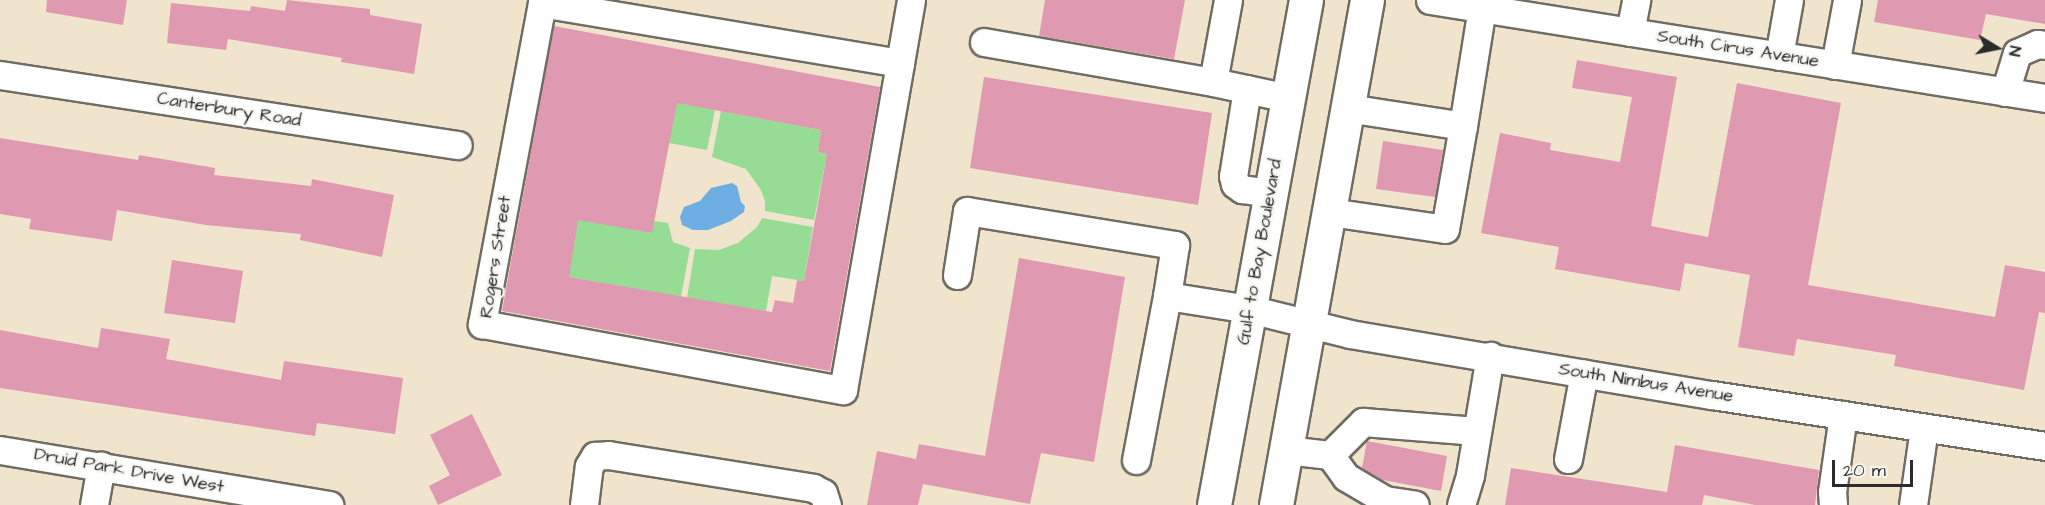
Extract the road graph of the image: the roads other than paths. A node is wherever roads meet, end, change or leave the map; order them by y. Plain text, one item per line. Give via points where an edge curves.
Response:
1 (911, 0) edge
2 (1228, 0) edge
3 (1306, 0) edge
4 (1367, 0) edge
5 (1636, 0) edge
6 (1789, 0) edge
7 (1847, 0) edge
8 (1444, 1) edge
9 (1482, 8) junction
10 (1630, 32) junction
11 (984, 42) dead end
12 (2045, 45) edge
13 (1779, 56) junction
14 (900, 63) junction
15 (1836, 65) junction
16 (0, 75) edge
17 (1213, 82) junction
18 (1247, 89) junction
19 (2005, 92) junction
20 (1288, 98) junction
21 (2045, 98) edge
22 (1347, 108) junction
23 (1463, 126) junction
24 (458, 145) dead end
25 (1271, 193) junction
26 (1330, 212) junction
27 (957, 275) dead end
28 (1167, 296) junction
29 (1249, 309) junction
30 (1308, 322) junction
31 (1490, 356) junction
32 (1584, 373) junction
33 (1843, 415) junction
34 (1924, 428) junction
35 (1477, 431) junction
36 (2045, 446) edge
37 (0, 450) edge
38 (1286, 450) junction
39 (1330, 455) junction
40 (1568, 459) dead end
41 (1136, 460) dead end
42 (101, 466) junction
43 (94, 505) edge
44 (329, 505) edge
45 (584, 505) edge
46 (827, 505) edge
47 (1214, 505) edge
48 (1276, 505) edge
49 (1415, 505) edge
50 (1461, 505) edge
51 (1833, 505) edge
52 (1913, 505) edge

1 - 14 street, Rogers Street
2 - 17 street
3 - 20 main road, Gulf to Bay Boulevard
4 - 22 main road
5 - 10 street
6 - 13 street
7 - 15 street
8 - 9 street, South Cirus Avenue
9 - 10 street, South Cirus Avenue
9 - 23 street
10 - 13 street, South Cirus Avenue
11 - 17 street
12 - 19 street via 2037,44 2017,53
13 - 15 street, South Cirus Avenue
14 - 14 street, Rogers Street via 843,390 482,324 542,3
15 - 19 street, South Cirus Avenue
16 - 24 street, Canterbury Road
17 - 18 street
18 - 20 street
18 - 25 street via 1233,176 1242,189
19 - 21 street, South Cirus Avenue
20 - 25 main road, Gulf to Bay Boulevard
22 - 23 street
22 - 26 main road
23 - 26 street via 1445,229
25 - 29 main road, Gulf to Bay Boulevard
26 - 30 main road
27 - 28 street via 967,212 1175,245
28 - 29 street, South Nimbus Avenue
28 - 41 street
29 - 30 street, South Nimbus Avenue
29 - 47 main road, Gulf to Bay Boulevard
30 - 31 street, South Nimbus Avenue via 1350,334
30 - 38 main road
31 - 32 street, South Nimbus Avenue
31 - 35 street
32 - 33 street, South Nimbus Avenue
32 - 40 street
33 - 34 street, South Nimbus Avenue
33 - 51 street
34 - 36 street, South Nimbus Avenue
34 - 52 street
35 - 39 street via 1363,422
35 - 50 street
37 - 42 street, Druid Park Drive West
38 - 39 street
38 - 48 main road
39 - 49 street via 1347,477 1385,500
42 - 43 street
42 - 44 street, Druid Park Drive West
45 - 46 street via 589,466 595,456 608,455 813,488 823,494

